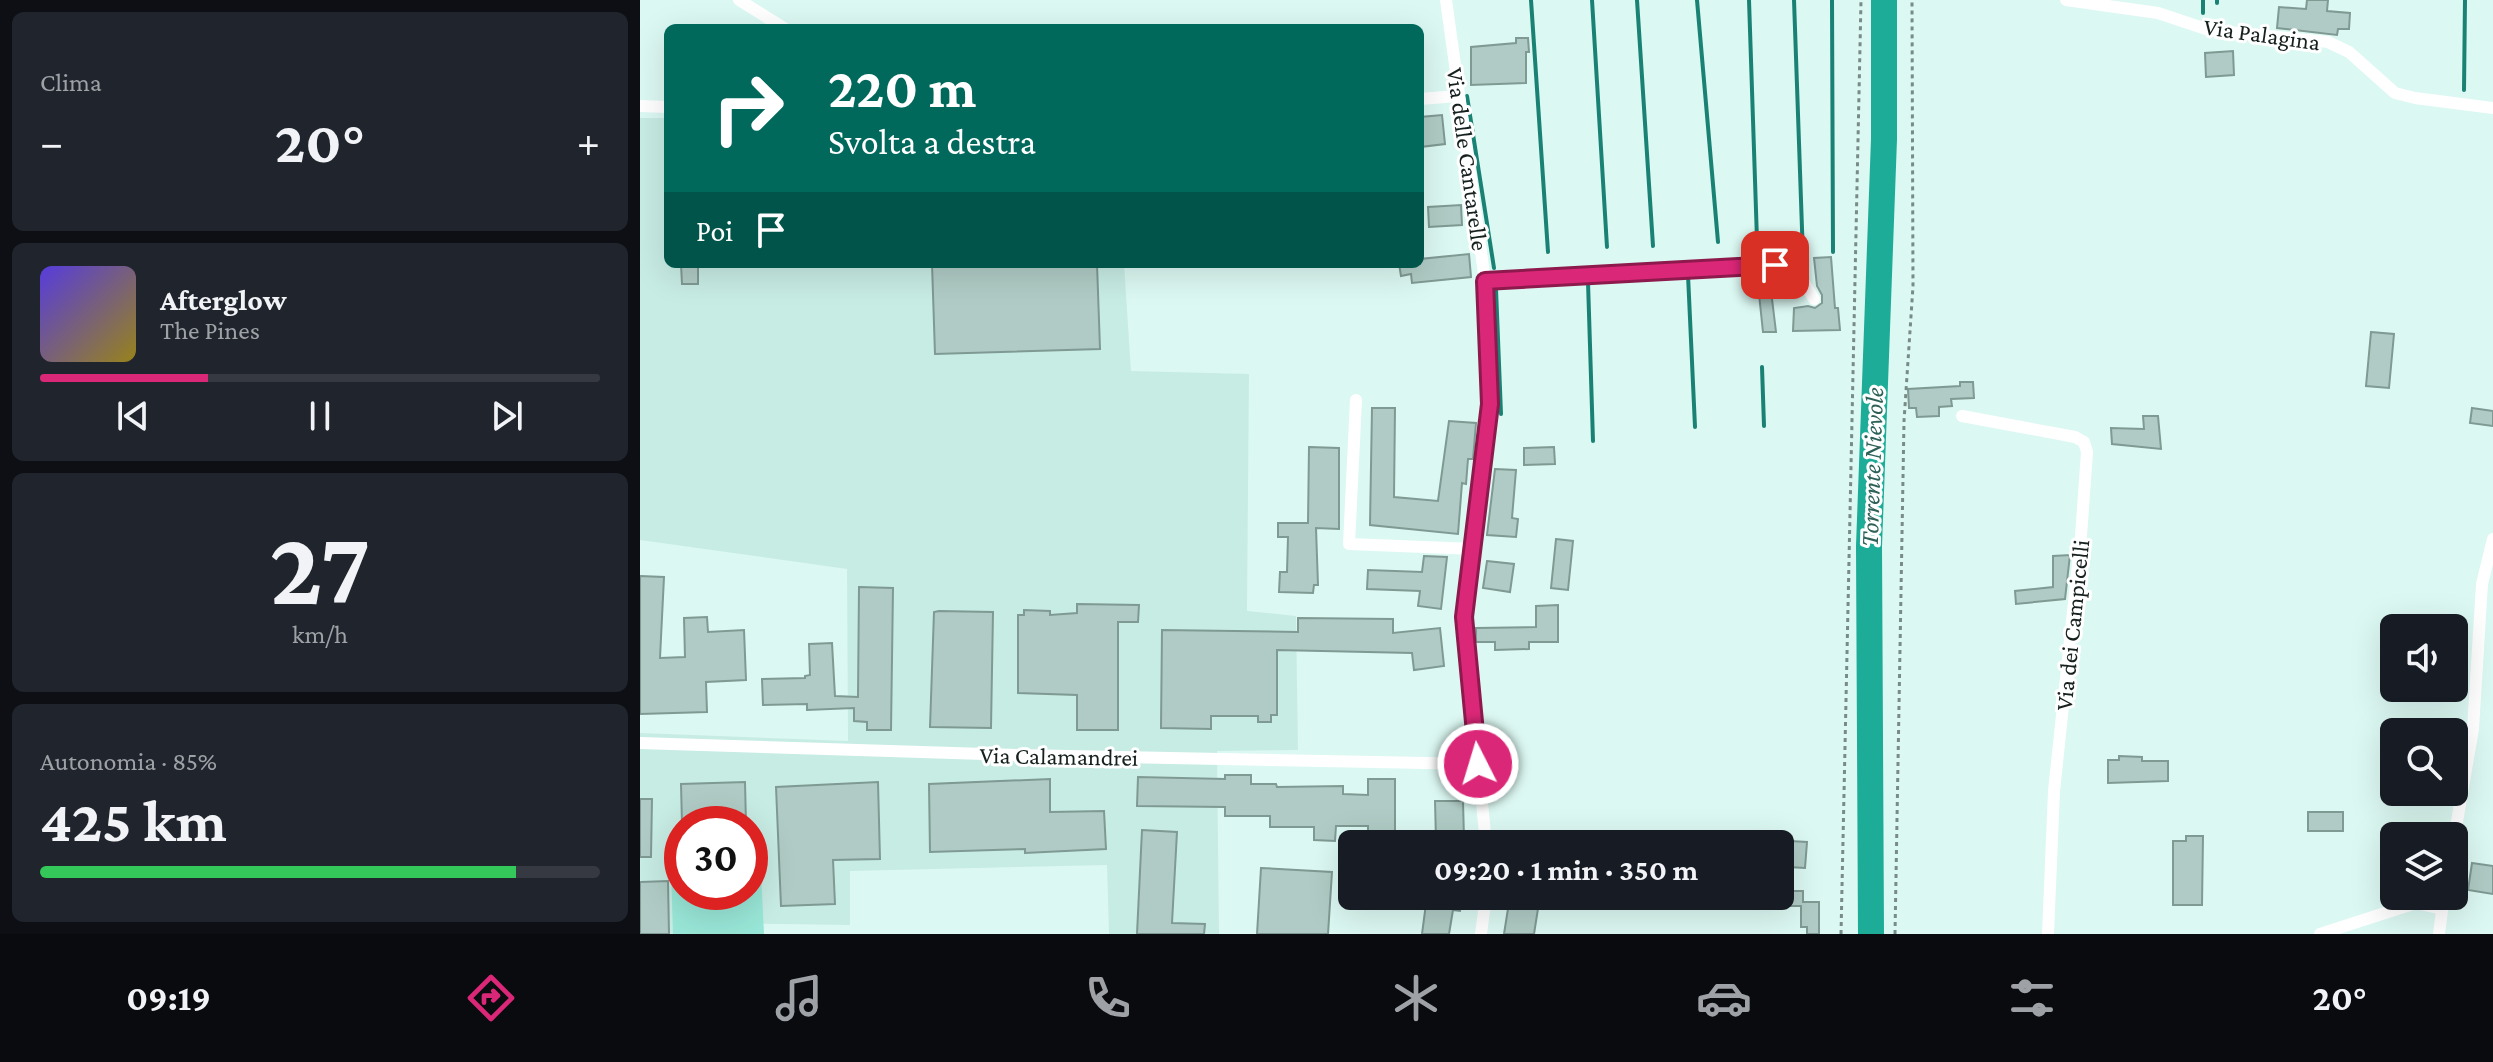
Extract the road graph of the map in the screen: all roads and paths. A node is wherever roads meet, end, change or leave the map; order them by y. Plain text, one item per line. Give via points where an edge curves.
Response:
1 (739, 0) edge
2 (1446, 0) edge
3 (1861, 0) edge
4 (1912, 0) edge
5 (2066, 0) edge
6 (2158, 7) edge
7 (778, 24) edge
8 (1458, 96) junction
9 (1424, 99) edge
10 (640, 106) edge
11 (664, 107) edge
12 (2493, 108) edge
13 (1485, 281) junction
14 (1814, 299) dead end
15 (1356, 400) dead end
16 (1962, 416) dead end
17 (2493, 539) edge
18 (1474, 549) junction
19 (2488, 586) edge
20 (640, 743) edge
21 (1478, 764) junction
22 (2457, 822) edge
23 (1485, 830) edge
24 (1484, 910) edge
25 (2394, 910) edge
26 (2442, 910) edge
27 (1481, 934) edge
28 (1841, 934) edge
29 (1895, 934) edge
30 (2048, 934) edge
31 (2320, 934) edge
32 (2439, 934) edge

1 - 7 street
2 - 8 street, Via delle Cantarelle
3 - 28 path
4 - 29 path via 1913,286 1904,421
5 - 6 street, Via Palagina
6 - 12 street, Via Palagina via 2209,30 2328,42 2349,52 2403,96
8 - 9 street
8 - 13 street, Via delle Cantarelle
10 - 11 street
13 - 14 street via 1775,265 1797,271
13 - 18 street, Via delle Cantarelle via 1490,404
15 - 18 street via 1349,544
16 - 30 street, Via dei Campicelli via 2075,437 2087,452 2054,791
17 - 19 street
18 - 21 street, Via delle Cantarelle via 1464,617
19 - 22 street
20 - 21 street, Via Calamandrei
21 - 23 street, Via delle Cantarelle
24 - 27 street
25 - 31 street
26 - 32 street

